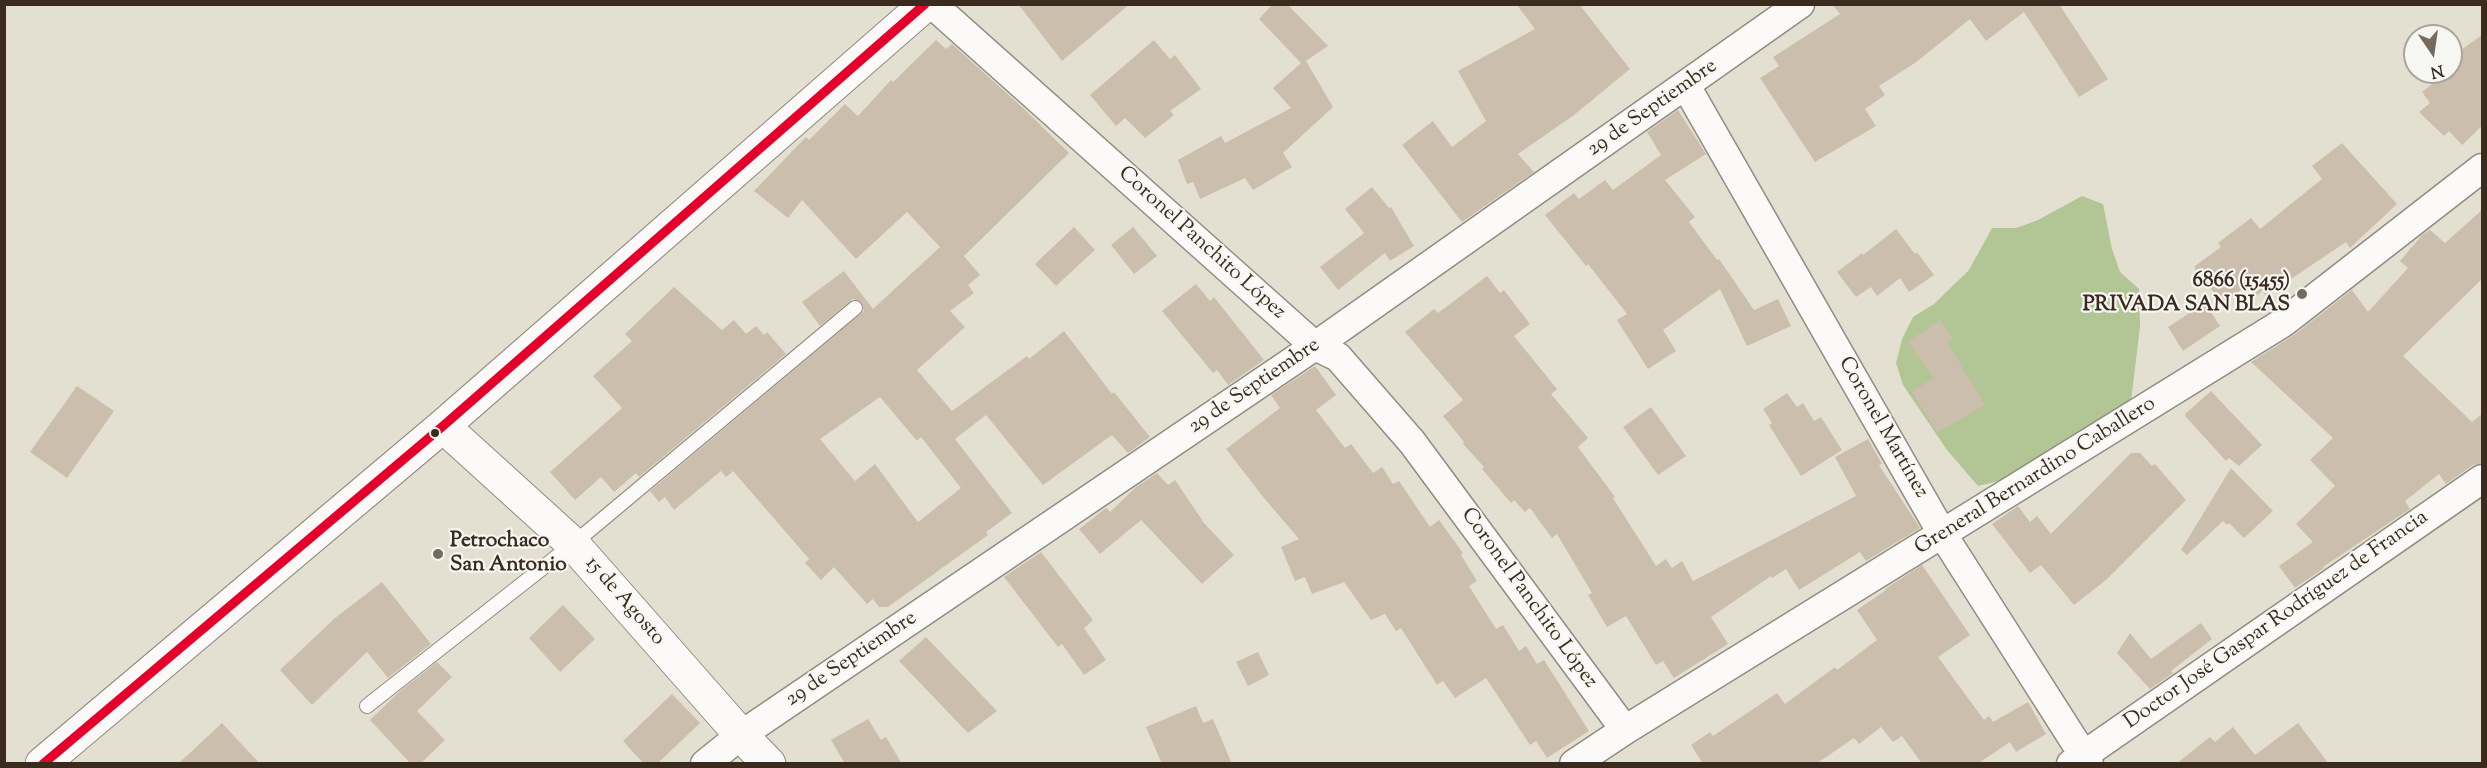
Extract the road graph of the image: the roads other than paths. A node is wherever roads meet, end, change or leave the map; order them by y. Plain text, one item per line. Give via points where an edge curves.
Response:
1 (927, 4) edge
2 (932, 4) edge
3 (1800, 4) edge
4 (1686, 86) junction
5 (2482, 168) edge
6 (855, 308) dead end
7 (1315, 346) junction
8 (443, 426) junction
9 (2482, 479) edge
10 (1943, 535) junction
11 (573, 544) junction
12 (367, 706) dead end
13 (1625, 730) junction
14 (741, 735) junction
15 (2081, 761) edge
16 (42, 764) edge
17 (705, 764) edge
18 (769, 764) edge
19 (1575, 764) edge

1 - 8 main road
2 - 7 street, Coronel Panchito López
3 - 4 street, 29 de Septiembre
4 - 7 street, 29 de Septiembre
4 - 10 street, Coronel Martínez
5 - 10 street, Greneral Bernardino Caballero via 2284,322
6 - 11 lane
7 - 13 street, Coronel Panchito López via 1338,357 1412,442
7 - 14 street, 29 de Septiembre
8 - 11 main road, 15 de Agosto
8 - 16 main road
9 - 15 street, Doctor José Gaspar Rodríguez de Francia
10 - 13 street, Greneral Bernardino Caballero
10 - 15 street, Coronel Martínez
11 - 12 lane
11 - 14 main road, 15 de Agosto
13 - 19 street, Greneral Bernardino Caballero
14 - 17 street, 29 de Septiembre
14 - 18 main road, 15 de Agosto

